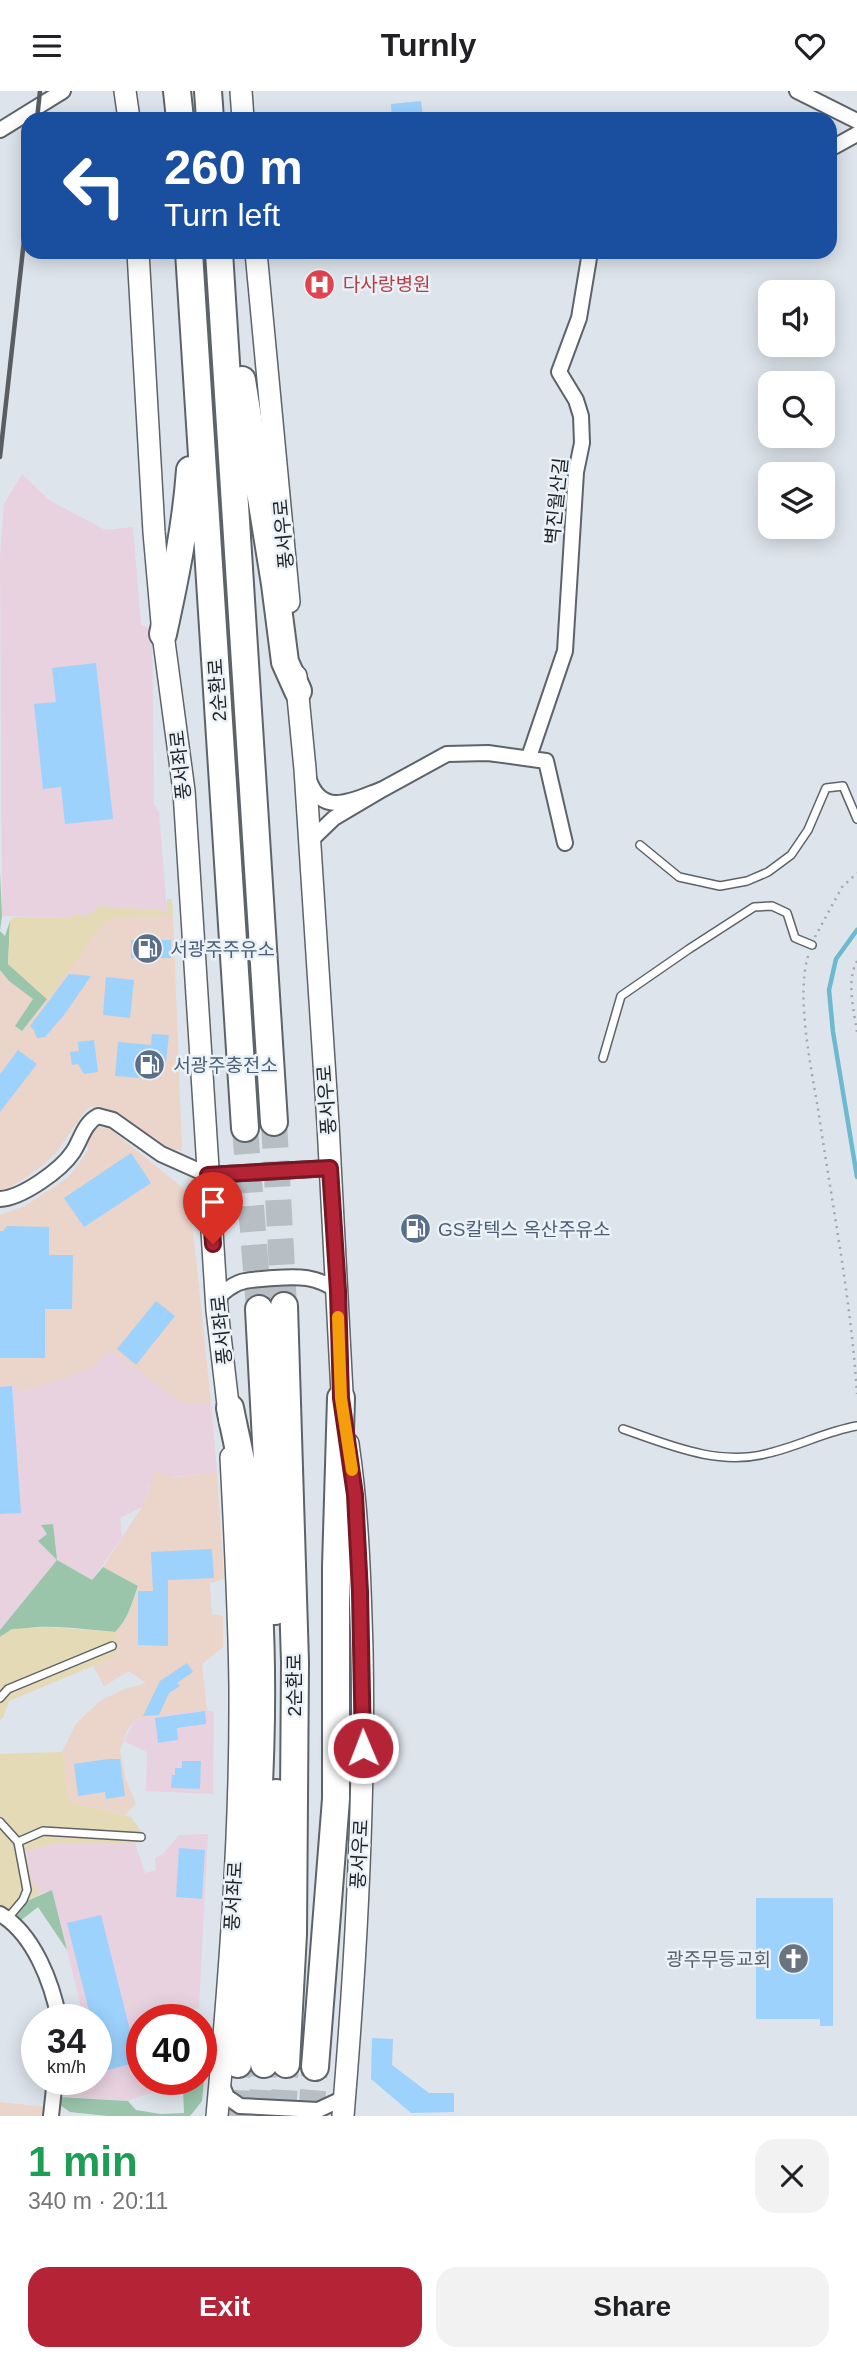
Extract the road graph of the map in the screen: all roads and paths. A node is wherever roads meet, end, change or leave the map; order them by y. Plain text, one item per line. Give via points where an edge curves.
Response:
1 (63, 91) edge
2 (125, 91) edge
3 (177, 91) edge
4 (208, 91) edge
5 (241, 91) edge
6 (796, 91) edge
7 (29, 112) edge
8 (128, 112) edge
9 (179, 112) edge
10 (210, 112) edge
11 (242, 112) edge
12 (21, 117) edge
13 (857, 121) edge
14 (0, 130) edge
15 (857, 134) edge
16 (837, 145) edge
17 (138, 259) edge
18 (190, 259) edge
19 (220, 259) edge
20 (221, 259) edge
21 (257, 259) edge
22 (589, 259) edge
23 (198, 363) junction
24 (163, 634) junction
25 (298, 691) junction
26 (528, 757) junction
27 (305, 769) junction
28 (383, 789) junction
29 (857, 818) edge
30 (309, 842) junction
31 (565, 843) dead end
32 (640, 845) dead end
33 (857, 873) edge
34 (812, 945) junction
35 (857, 961) edge
36 (857, 1032) edge
37 (603, 1058) dead end
38 (274, 1122) tunnel mouth
39 (245, 1129) tunnel mouth
40 (330, 1168) junction
41 (208, 1175) junction
42 (0, 1199) edge
43 (338, 1291) junction
44 (217, 1298) junction
45 (271, 1307) tunnel mouth
46 (857, 1394) edge
47 (341, 1398) junction
48 (230, 1408) joint
49 (857, 1426) edge
50 (622, 1429) dead end
51 (112, 1646) dead end
52 (0, 1698) edge
53 (0, 1822) edge
54 (141, 1837) dead end
55 (18, 1842) junction
56 (4, 1916) edge
57 (55, 2004) edge
58 (315, 2067) tunnel mouth
59 (252, 2068) junction
60 (53, 2095) edge
61 (344, 2107) edge
62 (51, 2116) edge
63 (218, 2116) edge

1 - 7 street
2 - 8 street
3 - 9 highway
4 - 10 highway
5 - 11 street
6 - 13 street
12 - 14 street
15 - 16 street
17 - 24 street, 풍서좌로
18 - 23 highway, 2순환로
19 - 38 highway, 2순환로
20 - 25 highway via 285,662
21 - 25 street, 풍서우로
22 - 26 street, 벽진월산길 via 579,318 559,372 576,400 582,443 576,472 565,652
23 - 24 highway via 188,503
23 - 39 highway, 2순환로
24 - 41 street, 풍서좌로 via 184,791
25 - 27 street, 풍서우로
26 - 28 street via 447,754
26 - 31 street via 546,761
27 - 28 street via 313,791 327,802 348,801
27 - 30 street, 풍서우로
28 - 30 street via 334,818
29 - 32 lane via 844,786 826,788 808,831 791,855 768,872 720,886 679,877
30 - 40 street, 풍서우로
33 - 34 path via 842,887
34 - 37 lane via 795,937 787,913 772,906 754,907 621,996
34 - 46 path via 804,995 810,1058
35 - 36 path via 852,970
40 - 41 street
40 - 43 street, 풍서우로
41 - 42 street via 161,1154 113,1120 98,1116 72,1154 54,1170 28,1189
41 - 44 street, 풍서좌로
43 - 44 street via 299,1276 244,1281
43 - 47 street, 풍서우로
44 - 48 street, 풍서좌로
45 - 59 highway, 2순환로 via 295,1662 293,1934
47 - 58 highway via 336,1799
47 - 61 street, 풍서우로 via 355,1495 363,1769
48 - 59 highway via 254,1549 261,1711
49 - 50 lane via 768,1454 739,1457 692,1453
51 - 52 lane via 8,1689
53 - 55 lane
54 - 55 lane via 43,1831
55 - 56 lane via 27,1890 23,1900
56 - 57 street via 34,1951
59 - 61 street via 227,2097 240,2106
59 - 63 street
60 - 62 street

